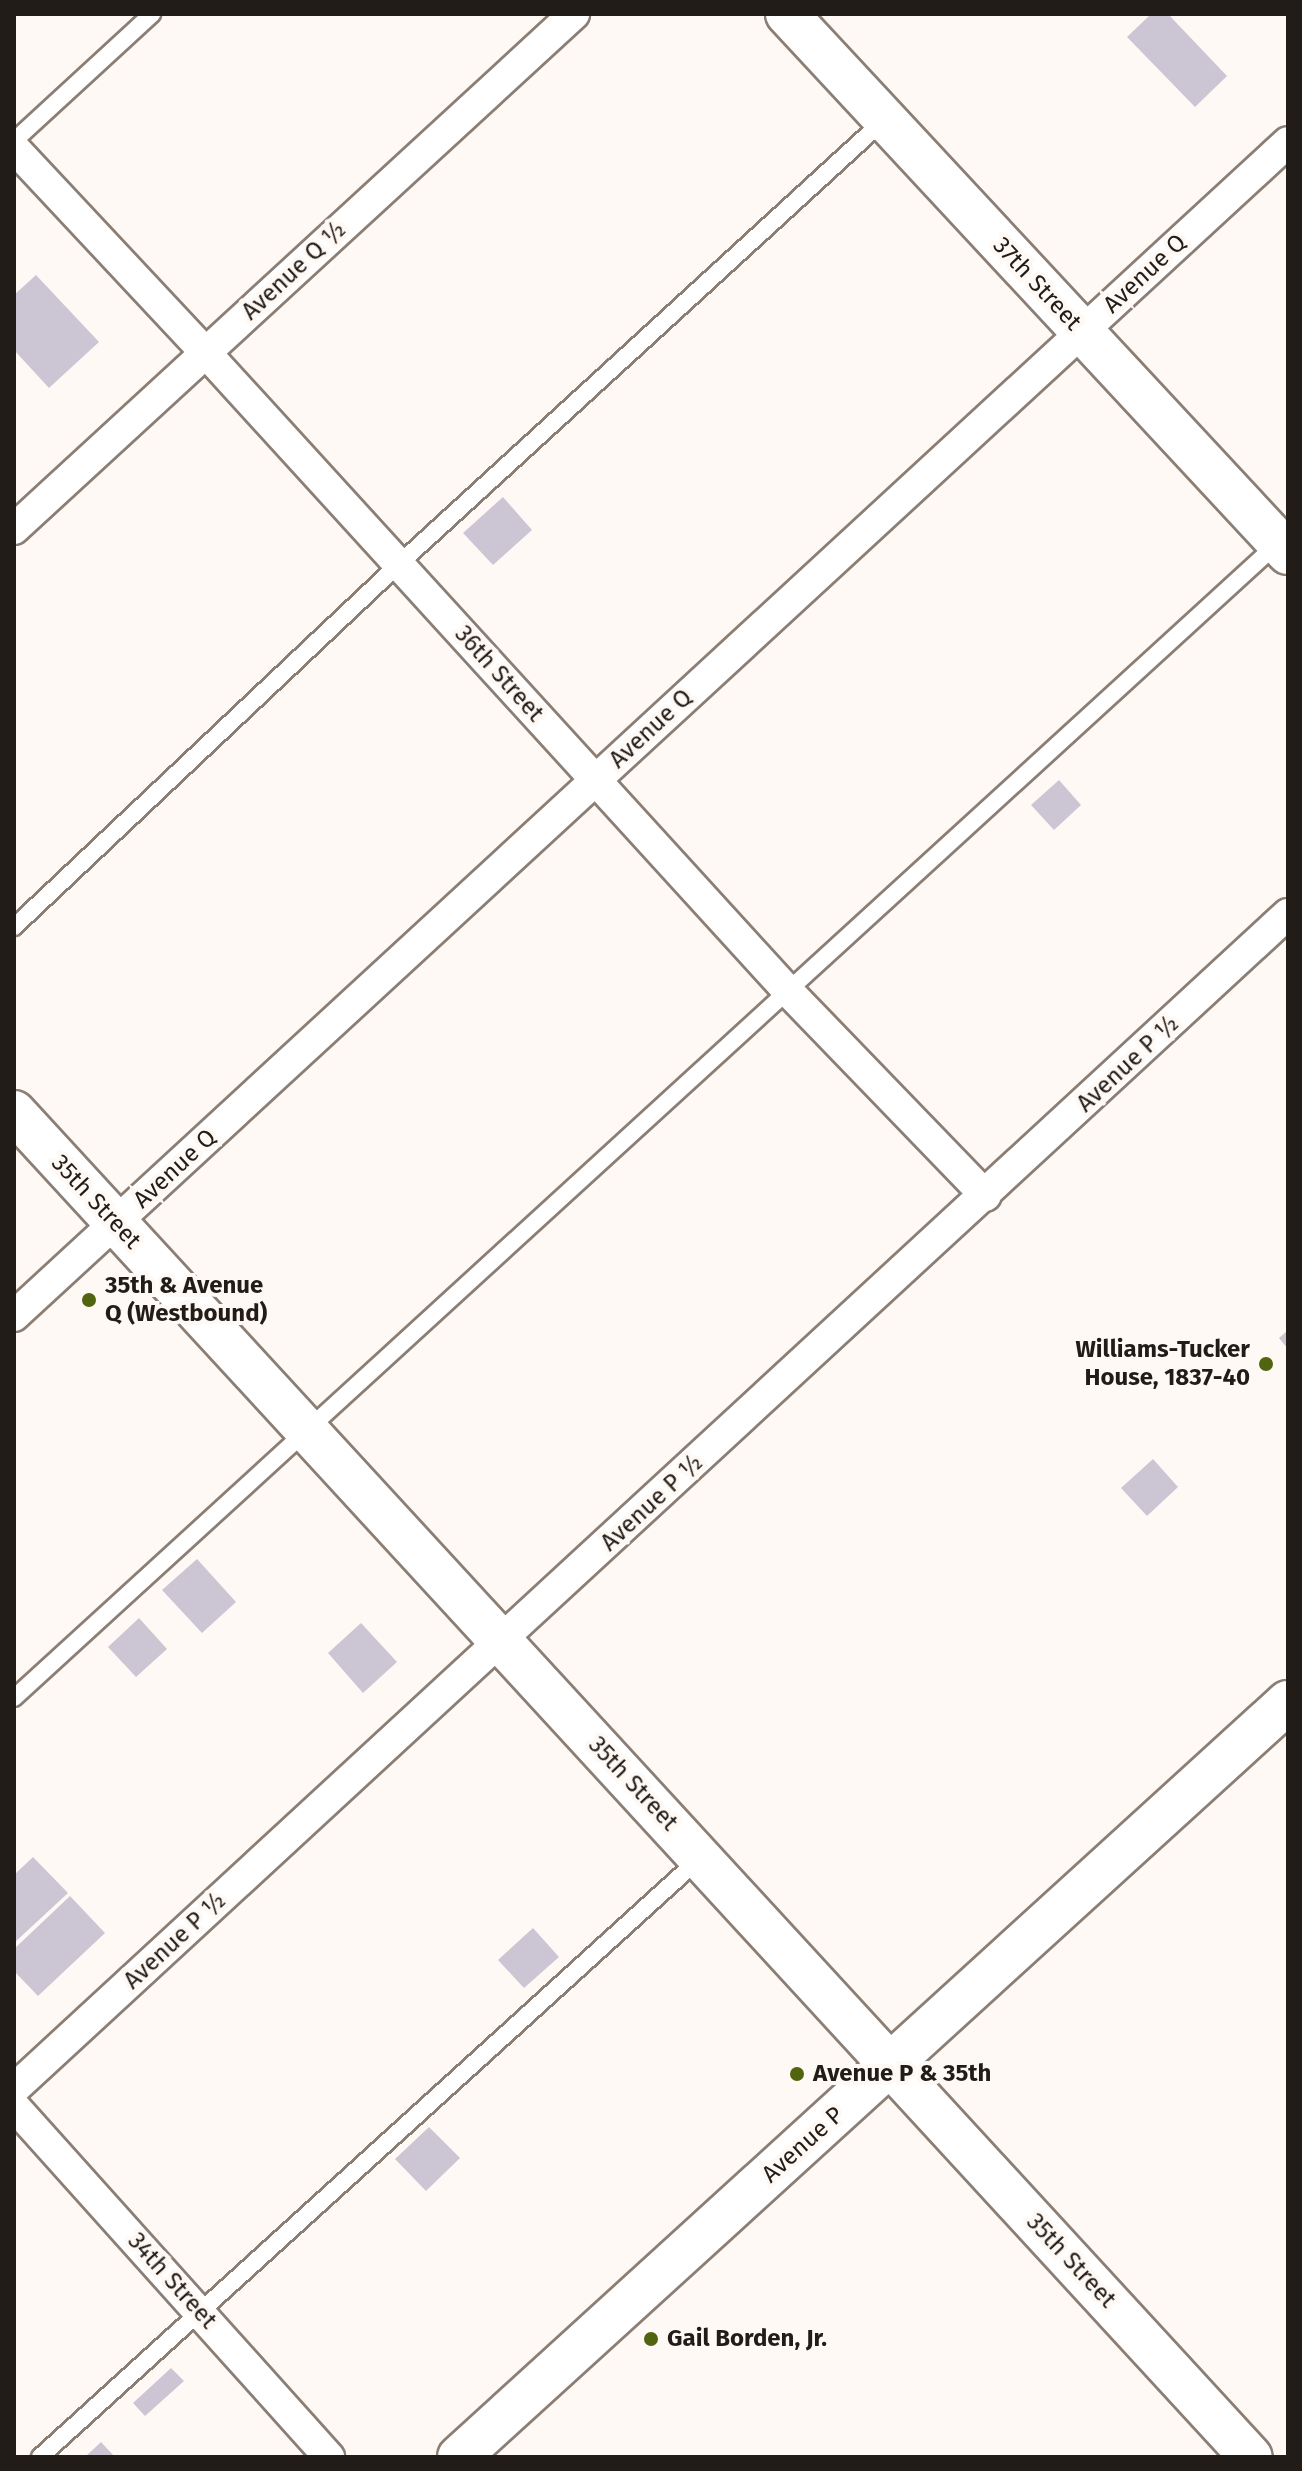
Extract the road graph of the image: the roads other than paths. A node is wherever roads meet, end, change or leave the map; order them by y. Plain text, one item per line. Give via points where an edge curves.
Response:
1 (152, 14) edge
2 (574, 14) edge
3 (787, 14) edge
4 (884, 120) junction
5 (14, 141) edge
6 (1288, 142) edge
7 (14, 148) edge
8 (1082, 332) junction
9 (206, 353) junction
10 (14, 529) edge
11 (1285, 543) edge
12 (399, 564) junction
13 (596, 780) junction
14 (1288, 914) edge
15 (14, 927) edge
16 (787, 990) junction
17 (14, 1112) edge
18 (986, 1196) junction
19 (116, 1223) junction
20 (14, 1316) edge
21 (306, 1430) junction
22 (501, 1642) junction
23 (14, 1698) edge
24 (1288, 1702) edge
25 (701, 1858) junction
26 (891, 2065) junction
27 (14, 2089) edge
28 (14, 2106) edge
29 (199, 2311) junction
30 (40, 2457) edge
31 (329, 2457) edge
32 (459, 2457) edge
33 (1251, 2457) edge

1 - 5 lane
2 - 9 street, Avenue Q ½
3 - 4 main road, 37th Street
4 - 8 main road, 37th Street
4 - 12 lane
6 - 8 street, Avenue Q
7 - 9 street, 36th Street
8 - 11 main road, 37th Street
8 - 13 street, Avenue Q
9 - 10 street, Avenue Q ½
9 - 12 street, 36th Street
11 - 16 lane
12 - 13 street, 36th Street
12 - 15 lane
13 - 16 street, 36th Street
13 - 19 street, Avenue Q
14 - 18 street, Avenue P ½
16 - 18 street, 36th Street
16 - 21 lane
17 - 19 main road, 35th Street
18 - 22 street, Avenue P ½
19 - 20 street, Avenue Q
19 - 21 main road, 35th Street
21 - 22 main road, 35th Street
21 - 23 lane
22 - 25 main road, 35th Street
22 - 27 street, Avenue P ½
24 - 26 main road, Avenue P
25 - 26 main road, 35th Street
25 - 29 lane
26 - 32 main road, Avenue P
26 - 33 main road, 35th Street
28 - 29 street, 34th Street
29 - 30 lane
29 - 31 street, 34th Street

